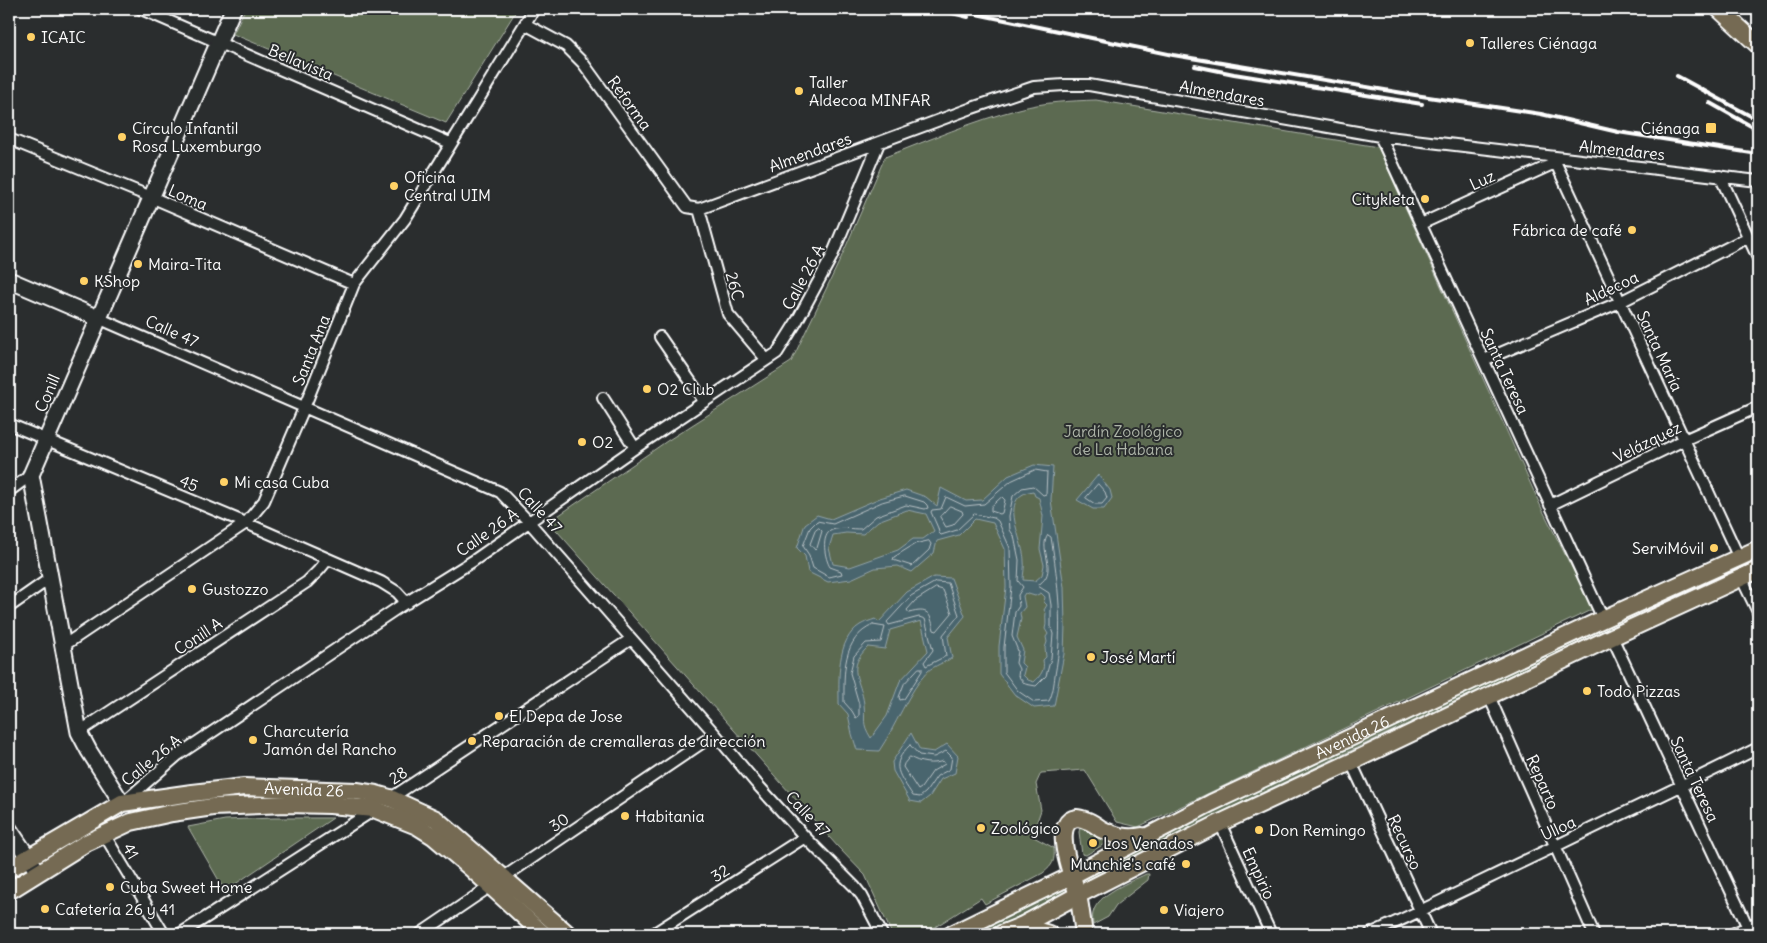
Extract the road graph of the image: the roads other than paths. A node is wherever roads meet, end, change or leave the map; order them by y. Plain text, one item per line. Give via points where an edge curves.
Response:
1 (141, 9) edge
2 (233, 9) edge
3 (534, 9) edge
4 (1719, 9) edge
5 (525, 24) junction
6 (218, 43) junction
7 (1758, 45) edge
8 (1380, 136) junction
9 (9, 139) edge
10 (450, 143) junction
11 (879, 143) junction
12 (1554, 160) junction
13 (1720, 176) junction
14 (1758, 181) edge
15 (151, 198) junction
16 (699, 209) junction
17 (1421, 224) junction
18 (1749, 237) junction
19 (1758, 258) edge
20 (9, 280) edge
21 (354, 284) junction
22 (1620, 302) junction
23 (98, 318) junction
24 (660, 337) dead end
25 (766, 359) junction
26 (1484, 360) junction
27 (603, 398) dead end
28 (704, 401) junction
29 (1758, 407) edge
30 (304, 408) junction
31 (9, 424) edge
32 (46, 440) junction
33 (1684, 440) junction
34 (635, 448) junction
35 (30, 475) junction
36 (9, 491) edge
37 (1550, 505) junction
38 (529, 522) junction
39 (246, 523) junction
40 (1758, 548) edge
41 (1739, 558) junction
42 (328, 559) junction
43 (1758, 570) edge
44 (1742, 577) junction
45 (49, 579) junction
46 (407, 603) junction
47 (9, 607) edge
48 (1758, 612) edge
49 (1603, 619) junction
50 (1612, 637) junction
51 (631, 639) junction
52 (63, 646) junction
53 (1489, 696) junction
54 (79, 732) junction
55 (715, 734) junction
56 (1758, 748) edge
57 (1351, 762) junction
58 (1682, 787) junction
59 (390, 798) junction
60 (122, 803) junction
61 (374, 809) junction
62 (1220, 824) junction
63 (9, 829) edge
64 (104, 834) junction
65 (1147, 835) junction
66 (805, 837) junction
67 (1555, 846) junction
68 (27, 857) junction
69 (9, 868) edge
70 (38, 872) junction
71 (1071, 876) junction
72 (498, 882) junction
73 (9, 891) edge
74 (1078, 895) junction
75 (1421, 912) junction
76 (1758, 922) edge
77 (1022, 926) junction
78 (1749, 931) edge
79 (164, 934) edge
80 (180, 934) edge
81 (420, 934) edge
82 (543, 934) edge
83 (568, 934) edge
84 (653, 934) edge
85 (882, 934) edge
86 (952, 934) edge
87 (1001, 934) edge
88 (1049, 934) edge
89 (1084, 934) edge
90 (1270, 934) edge
91 (1370, 934) edge
92 (1431, 934) edge
93 (1594, 934) edge
94 (1732, 934) edge

1 - 6 street, Bellavista
2 - 6 street, Conill
3 - 5 street, Santa Ana
4 - 7 main road
5 - 10 street, Santa Ana
5 - 16 street, Reforma via 566,46 583,63 687,207
6 - 10 street, Bellavista
6 - 15 street, Conill
8 - 11 street, Almendares via 1089,85 1064,85 1034,87
8 - 12 street, Almendares
8 - 17 street, Santa Teresa
9 - 15 street, Loma
10 - 21 street, Santa Ana via 405,219
11 - 16 street, Almendares
11 - 25 street, Calle 26 A via 831,258 777,353
12 - 13 street, Almendares
12 - 17 street, Luz
12 - 22 street, Santa María
13 - 14 street, Almendares
13 - 18 street
15 - 21 street, Loma
15 - 23 street, Conill
16 - 25 street, 26C via 728,314
17 - 26 street, Santa Teresa
18 - 19 street
18 - 22 street, Aldecoa
20 - 23 street, Calle 47
21 - 30 street, Santa Ana
22 - 26 street, Aldecoa
22 - 33 street, Santa María
23 - 30 street, Calle 47
23 - 32 street, Conill
24 - 28 street
25 - 28 street, Calle 26 A
26 - 37 street, Santa Teresa
27 - 34 street
28 - 34 street, Calle 26 A
29 - 33 street, Velázquez
30 - 38 street, Calle 47 via 500,492
30 - 39 street, Santa Ana via 264,501
31 - 32 street, 45
32 - 35 street, Conill
32 - 39 street, 45
33 - 37 street, Velázquez
33 - 41 street, Santa María
34 - 38 street, Calle 26 A
35 - 36 street
35 - 45 street
37 - 49 street, Santa Teresa
38 - 46 street, Calle 26 A
38 - 51 street, Calle 47
39 - 42 street, 45
39 - 52 street, Santa Ana
40 - 41 main road, Avenida 26
41 - 49 main road, Avenida 26
42 - 46 street, 45 via 381,582
42 - 54 street, Conill A via 307,582
43 - 44 main road, Avenida 26
44 - 48 street
44 - 50 main road, Avenida 26
45 - 47 street
45 - 52 street
46 - 60 street, Calle 26 A via 178,755
49 - 65 main road, Avenida 26
50 - 53 main road, Avenida 26
50 - 58 street, Santa Teresa
51 - 55 street, Calle 47
51 - 59 street, 28
52 - 54 street
53 - 57 main road, Avenida 26
53 - 67 street, Reparto
54 - 60 street
55 - 66 street, Calle 47
55 - 72 street, 30
56 - 58 street, Ulloa
57 - 62 main road, Avenida 26
57 - 75 street, Recurso
58 - 67 street, Ulloa
58 - 78 street, Santa Teresa
59 - 60 main road, Avenida 26 via 357,791 244,787
59 - 61 street, 28
59 - 72 main road, Avenida 26 via 436,819
60 - 64 main road via 123,812
60 - 68 main road, Avenida 26
61 - 64 main road, Avenida 26 via 287,804 213,807 131,822
61 - 72 main road, Avenida 26 via 417,826
61 - 80 street, 28
62 - 74 main road, Avenida 26
62 - 90 street, Empirio
63 - 68 street
64 - 70 main road, Avenida 26
64 - 79 street, 41
65 - 71 main road, Avenida 26
65 - 71 main road via 1130,838 1102,830 1078,818 1071,820 1064,832 1063,843
66 - 84 street, 32
66 - 85 street, Calle 47 via 862,896
67 - 75 street, Ulloa
67 - 93 street, Reparto
68 - 69 main road, Avenida 26
68 - 70 street
70 - 73 main road, Avenida 26
71 - 74 main road
71 - 86 main road, Avenida 26
72 - 81 street, 30
72 - 82 main road, Avenida 26
72 - 83 main road, Avenida 26
74 - 77 main road, Avenida 26
74 - 89 main road
75 - 91 street, Ulloa
75 - 92 street, Recurso
76 - 78 street
77 - 87 main road, Avenida 26
77 - 88 main road
78 - 94 street

